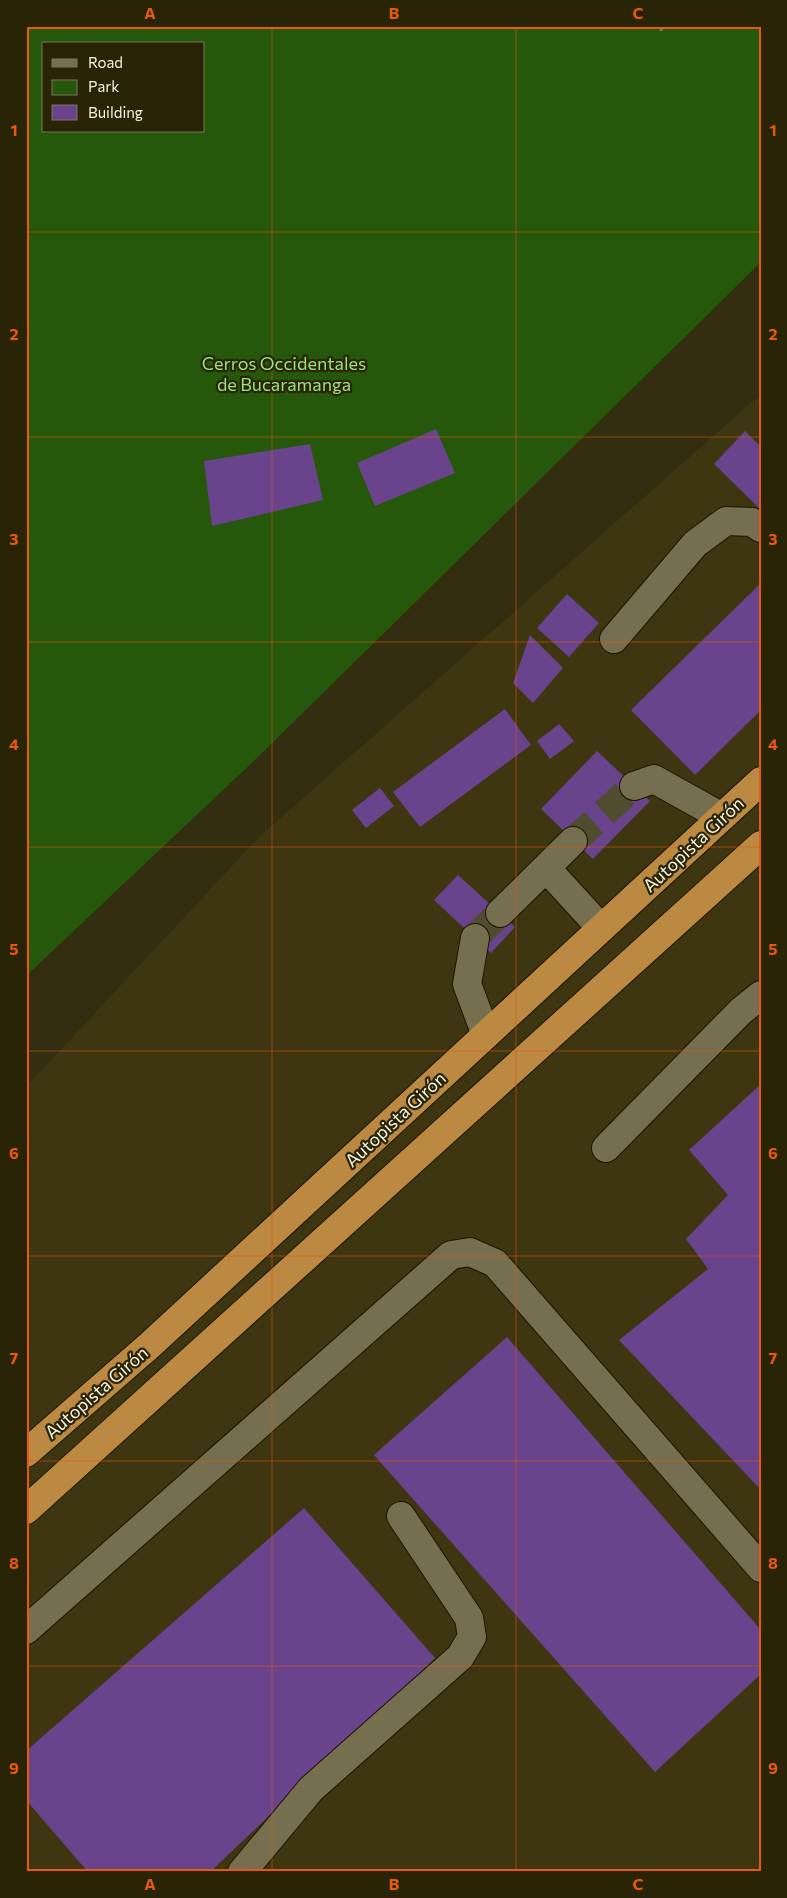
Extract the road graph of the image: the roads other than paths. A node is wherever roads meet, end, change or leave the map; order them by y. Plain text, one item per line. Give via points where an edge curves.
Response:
1 (761, 528) edge
2 (614, 639) dead end
3 (761, 781) edge
4 (634, 786) tunnel mouth
5 (722, 817) junction
6 (574, 841) tunnel mouth
7 (761, 845) edge
8 (546, 868) junction
9 (500, 913) tunnel mouth
10 (601, 928) junction
11 (475, 938) tunnel mouth
12 (761, 994) edge
13 (486, 1035) junction
14 (606, 1148) dead end
15 (26, 1453) edge
16 (26, 1510) edge
17 (400, 1516) dead end
18 (761, 1568) edge
19 (26, 1630) edge
20 (242, 1872) edge

1 - 2 lane via 752,522 726,521 695,544
3 - 5 highway, Autopista Girón
4 - 5 lane via 654,779
5 - 10 highway, Autopista Girón
6 - 8 lane
7 - 16 highway
8 - 9 lane
8 - 10 lane
10 - 13 highway, Autopista Girón
11 - 13 lane via 467,984
12 - 14 lane
13 - 15 highway, Autopista Girón via 158,1338
17 - 20 lane via 469,1618 472,1637 460,1657 311,1789
18 - 19 lane via 495,1263 470,1252 451,1255

